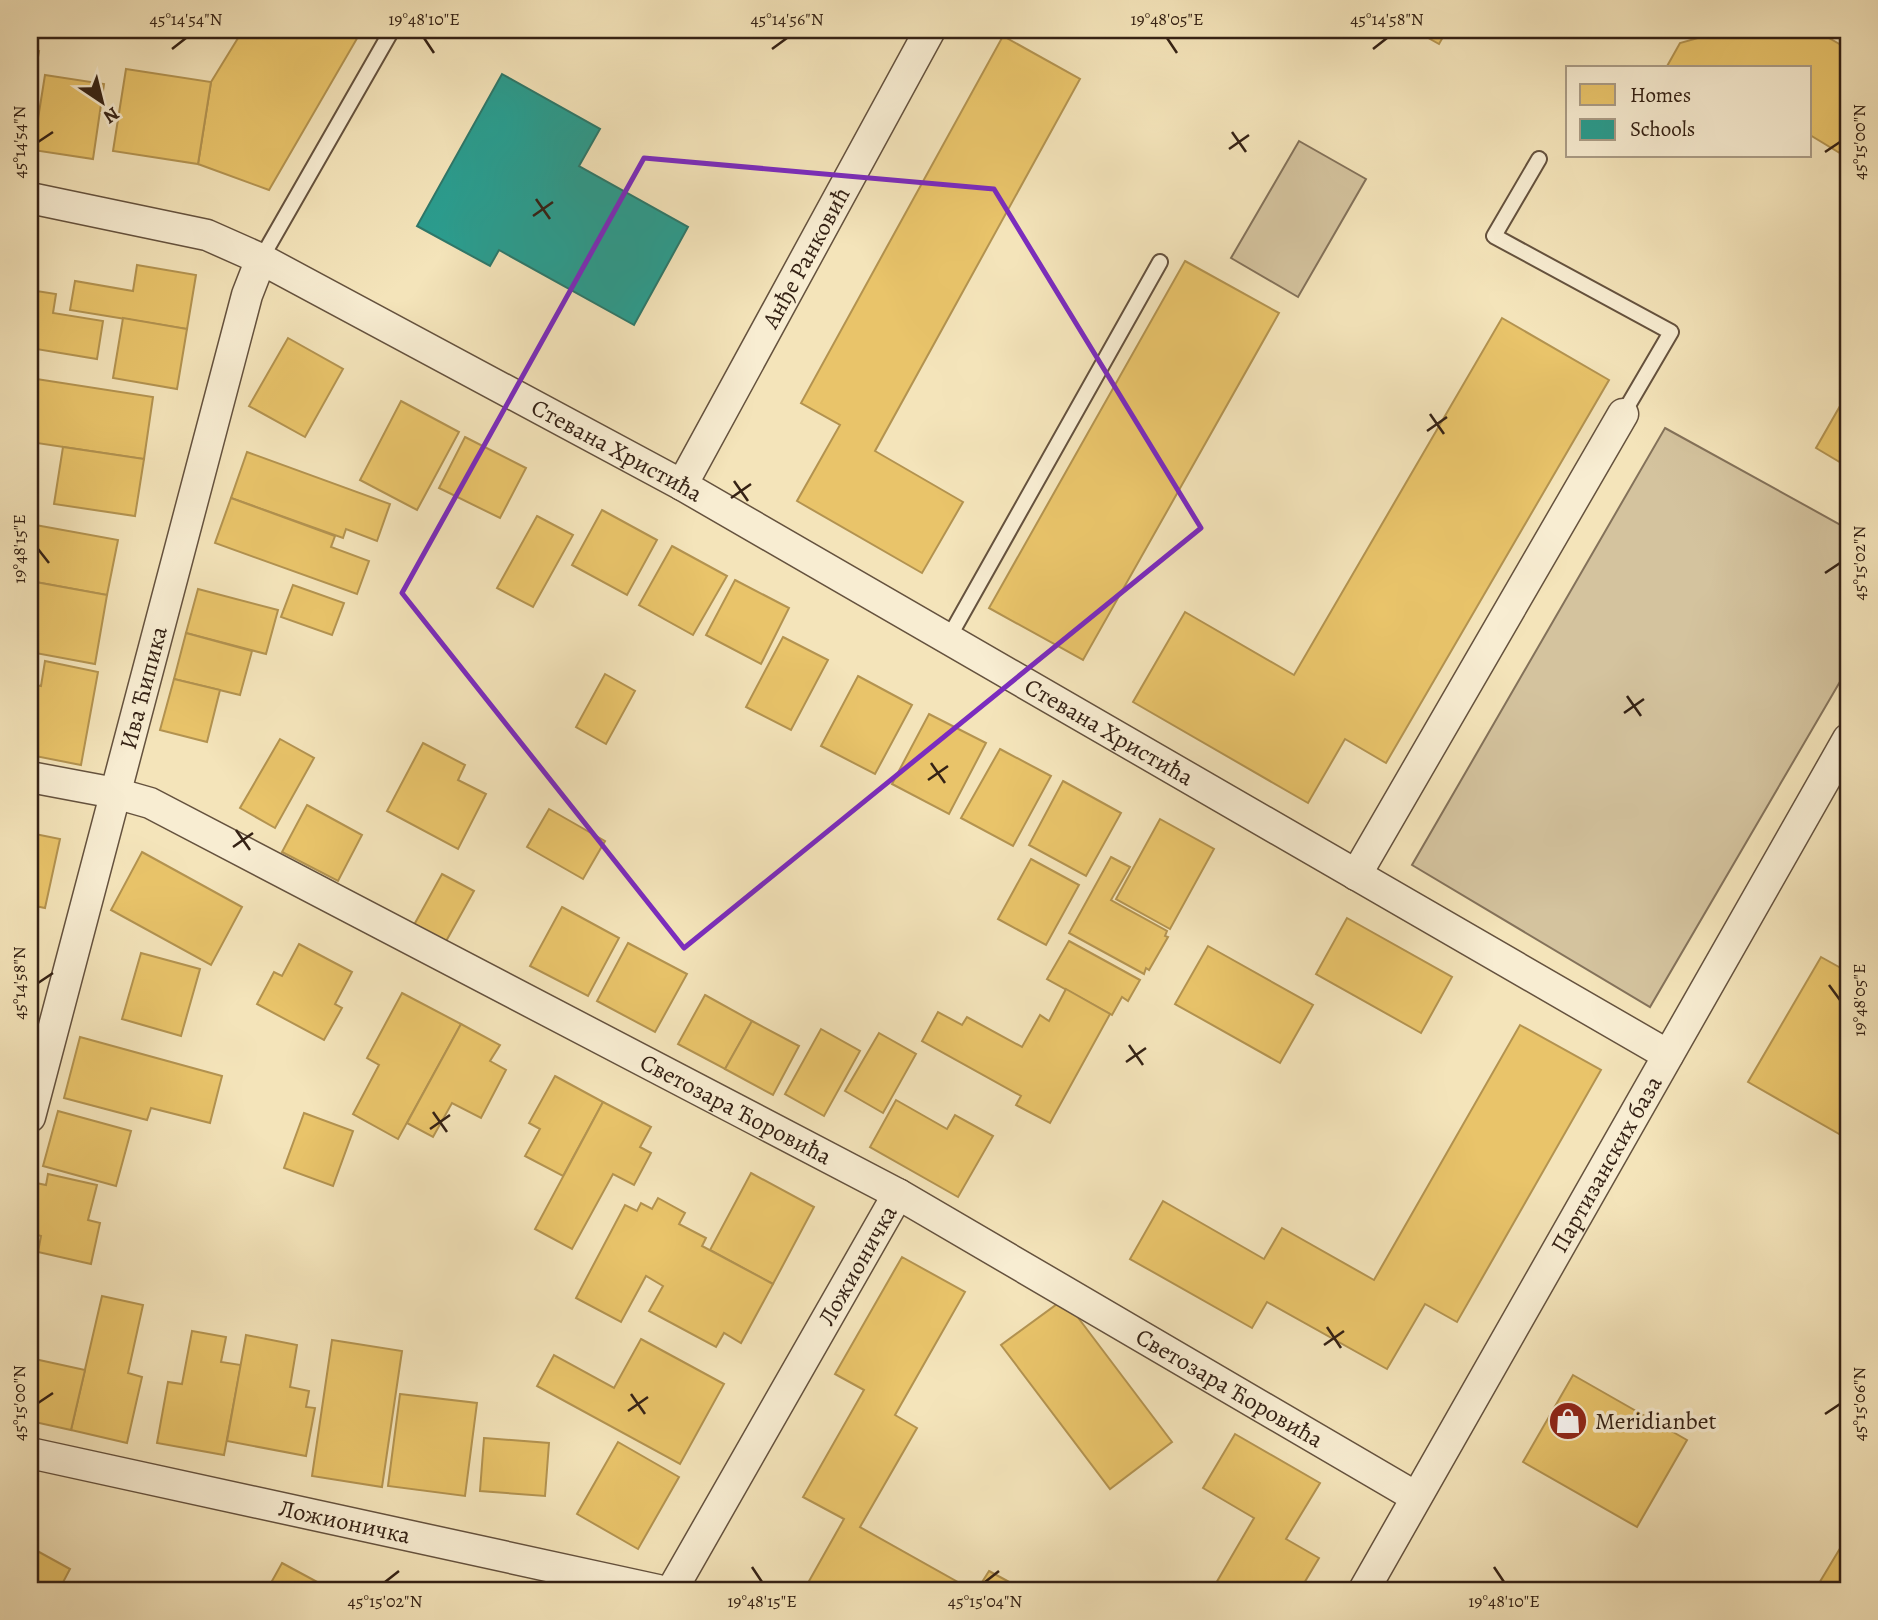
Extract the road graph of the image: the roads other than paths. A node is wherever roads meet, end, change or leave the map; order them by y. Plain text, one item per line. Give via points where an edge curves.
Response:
1 (392, 30) edge
2 (930, 30) edge
3 (1539, 159) dead end
4 (30, 198) edge
5 (261, 259) junction
6 (1160, 262) dead end
7 (1623, 414) joint
8 (682, 485) junction
9 (948, 639) junction
10 (1848, 739) edge
11 (30, 777) edge
12 (115, 793) junction
13 (1356, 875) junction
14 (1668, 1055) junction
15 (30, 1117) edge
16 (898, 1194) junction
17 (30, 1453) edge
18 (1416, 1497) junction
19 (658, 1590) edge
20 (672, 1590) edge
21 (1364, 1590) edge

1 - 5 lane
2 - 8 street, Анђе Ранковић
3 - 7 lane via 1494,236 1671,332
4 - 5 street, Стевана Христића via 207,235
5 - 8 street, Стевана Христића
5 - 12 street, Ива Ћипика via 247,295
6 - 9 lane
7 - 13 street
8 - 9 street, Стевана Христића
9 - 13 street, Стевана Христића
10 - 14 street, Партизанских база
11 - 12 street, Светозара Ћоровића
12 - 15 street, Ива Ћипика
12 - 16 street, Светозара Ћоровића via 150,803
13 - 14 street, Стевана Христића
14 - 18 street, Партизанских база
16 - 18 street, Светозара Ћоровића
16 - 20 street, Ложионичка
17 - 19 street, Ложионичка
18 - 21 street, Партизанских база

